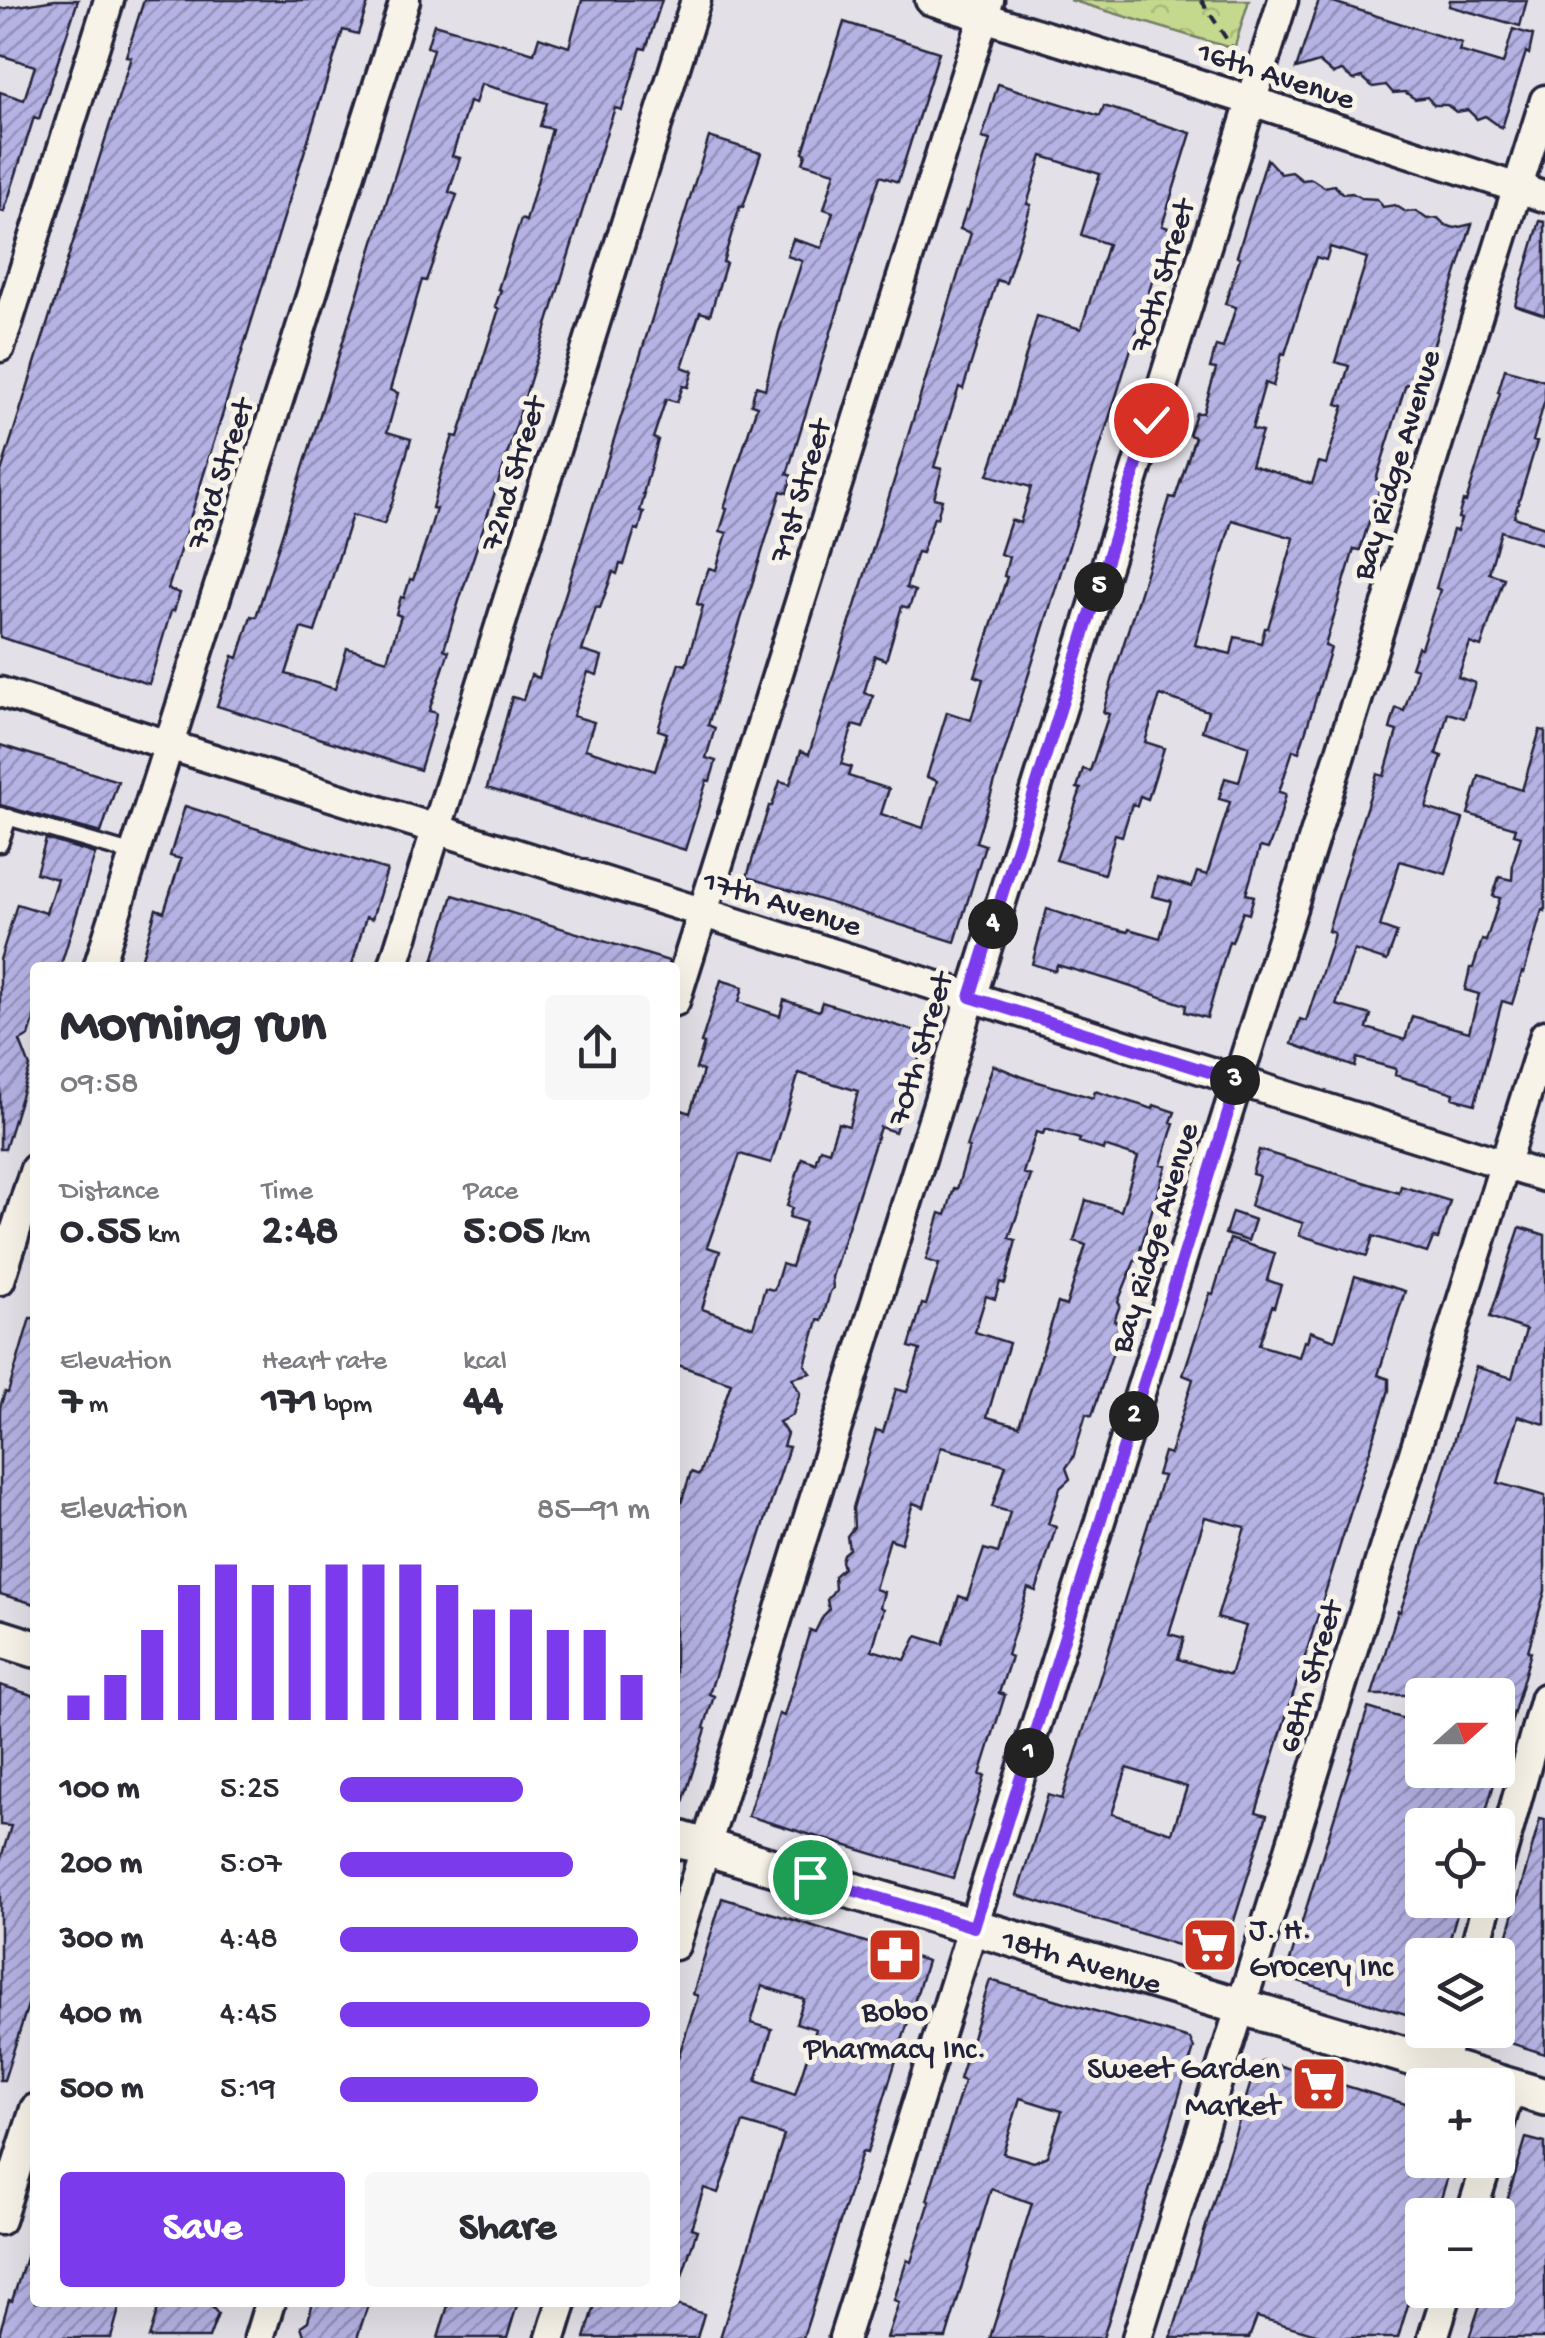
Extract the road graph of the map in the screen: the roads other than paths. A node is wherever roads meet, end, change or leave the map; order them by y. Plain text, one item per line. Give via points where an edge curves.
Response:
1 (109, 0) edge
2 (405, 0) edge
3 (696, 0) edge
4 (930, 0) edge
5 (1283, 0) edge
6 (986, 8) edge
7 (1545, 100) edge
8 (1252, 101) junction
9 (1531, 193) edge
10 (0, 348) edge
11 (0, 692) edge
12 (168, 744) junction
13 (4, 816) edge
14 (436, 829) junction
15 (0, 844) edge
16 (134, 854) junction
17 (702, 912) junction
18 (100, 962) edge
19 (395, 962) edge
20 (680, 985) edge
21 (970, 997) junction
22 (1545, 1035) edge
23 (1238, 1081) junction
24 (1504, 1165) junction
25 (1545, 1177) edge
26 (30, 1184) edge
27 (0, 1280) edge
28 (0, 1638) edge
29 (30, 1647) edge
30 (1545, 1698) edge
31 (1514, 1808) edge
32 (690, 1843) edge
33 (680, 1910) edge
34 (974, 1927) junction
35 (1242, 2006) junction
36 (1447, 2048) edge
37 (1442, 2065) junction
38 (1452, 2068) edge
39 (1515, 2087) edge
40 (1545, 2097) edge
41 (30, 2125) edge
42 (0, 2220) edge
43 (268, 2307) edge
44 (560, 2307) edge
45 (1442, 2308) edge
46 (259, 2338) edge
47 (550, 2338) edge
48 (844, 2338) edge
49 (1137, 2338) edge
50 (1433, 2338) edge

1 - 10 street
2 - 12 street, 73rd Street
3 - 14 street, 72nd Street
4 - 6 street, 16th Avenue
5 - 8 street, 70th Street
6 - 8 street, 16th Avenue
6 - 17 street, 71st Street
7 - 9 street, Bay Ridge Avenue
8 - 9 street, 16th Avenue
8 - 21 street, 70th Street
9 - 23 street, Bay Ridge Avenue
11 - 12 street, 17th Avenue
12 - 14 street, 17th Avenue
12 - 16 street, 73rd Street
13 - 15 lane
13 - 16 lane
14 - 17 street, 17th Avenue
14 - 19 street, 72nd Street
16 - 18 street, 73rd Street
17 - 20 street, 71st Street
17 - 21 street, 17th Avenue
21 - 23 street, 17th Avenue
21 - 32 street, 70th Street
22 - 24 street, 68th Street
23 - 24 street, 17th Avenue
23 - 34 street, Bay Ridge Avenue
24 - 25 street, 17th Avenue
24 - 35 street, 68th Street
26 - 27 street
28 - 29 street
30 - 31 street
32 - 33 street, 70th Street
32 - 34 street, 18th Avenue
34 - 35 street, 18th Avenue
34 - 48 street, Bay Ridge Avenue
35 - 37 street, 18th Avenue
35 - 49 street, 68th Street
36 - 37 street
37 - 38 street, 18th Avenue
39 - 40 street, 18th Avenue
41 - 42 street
43 - 46 street
44 - 47 street
45 - 50 street

